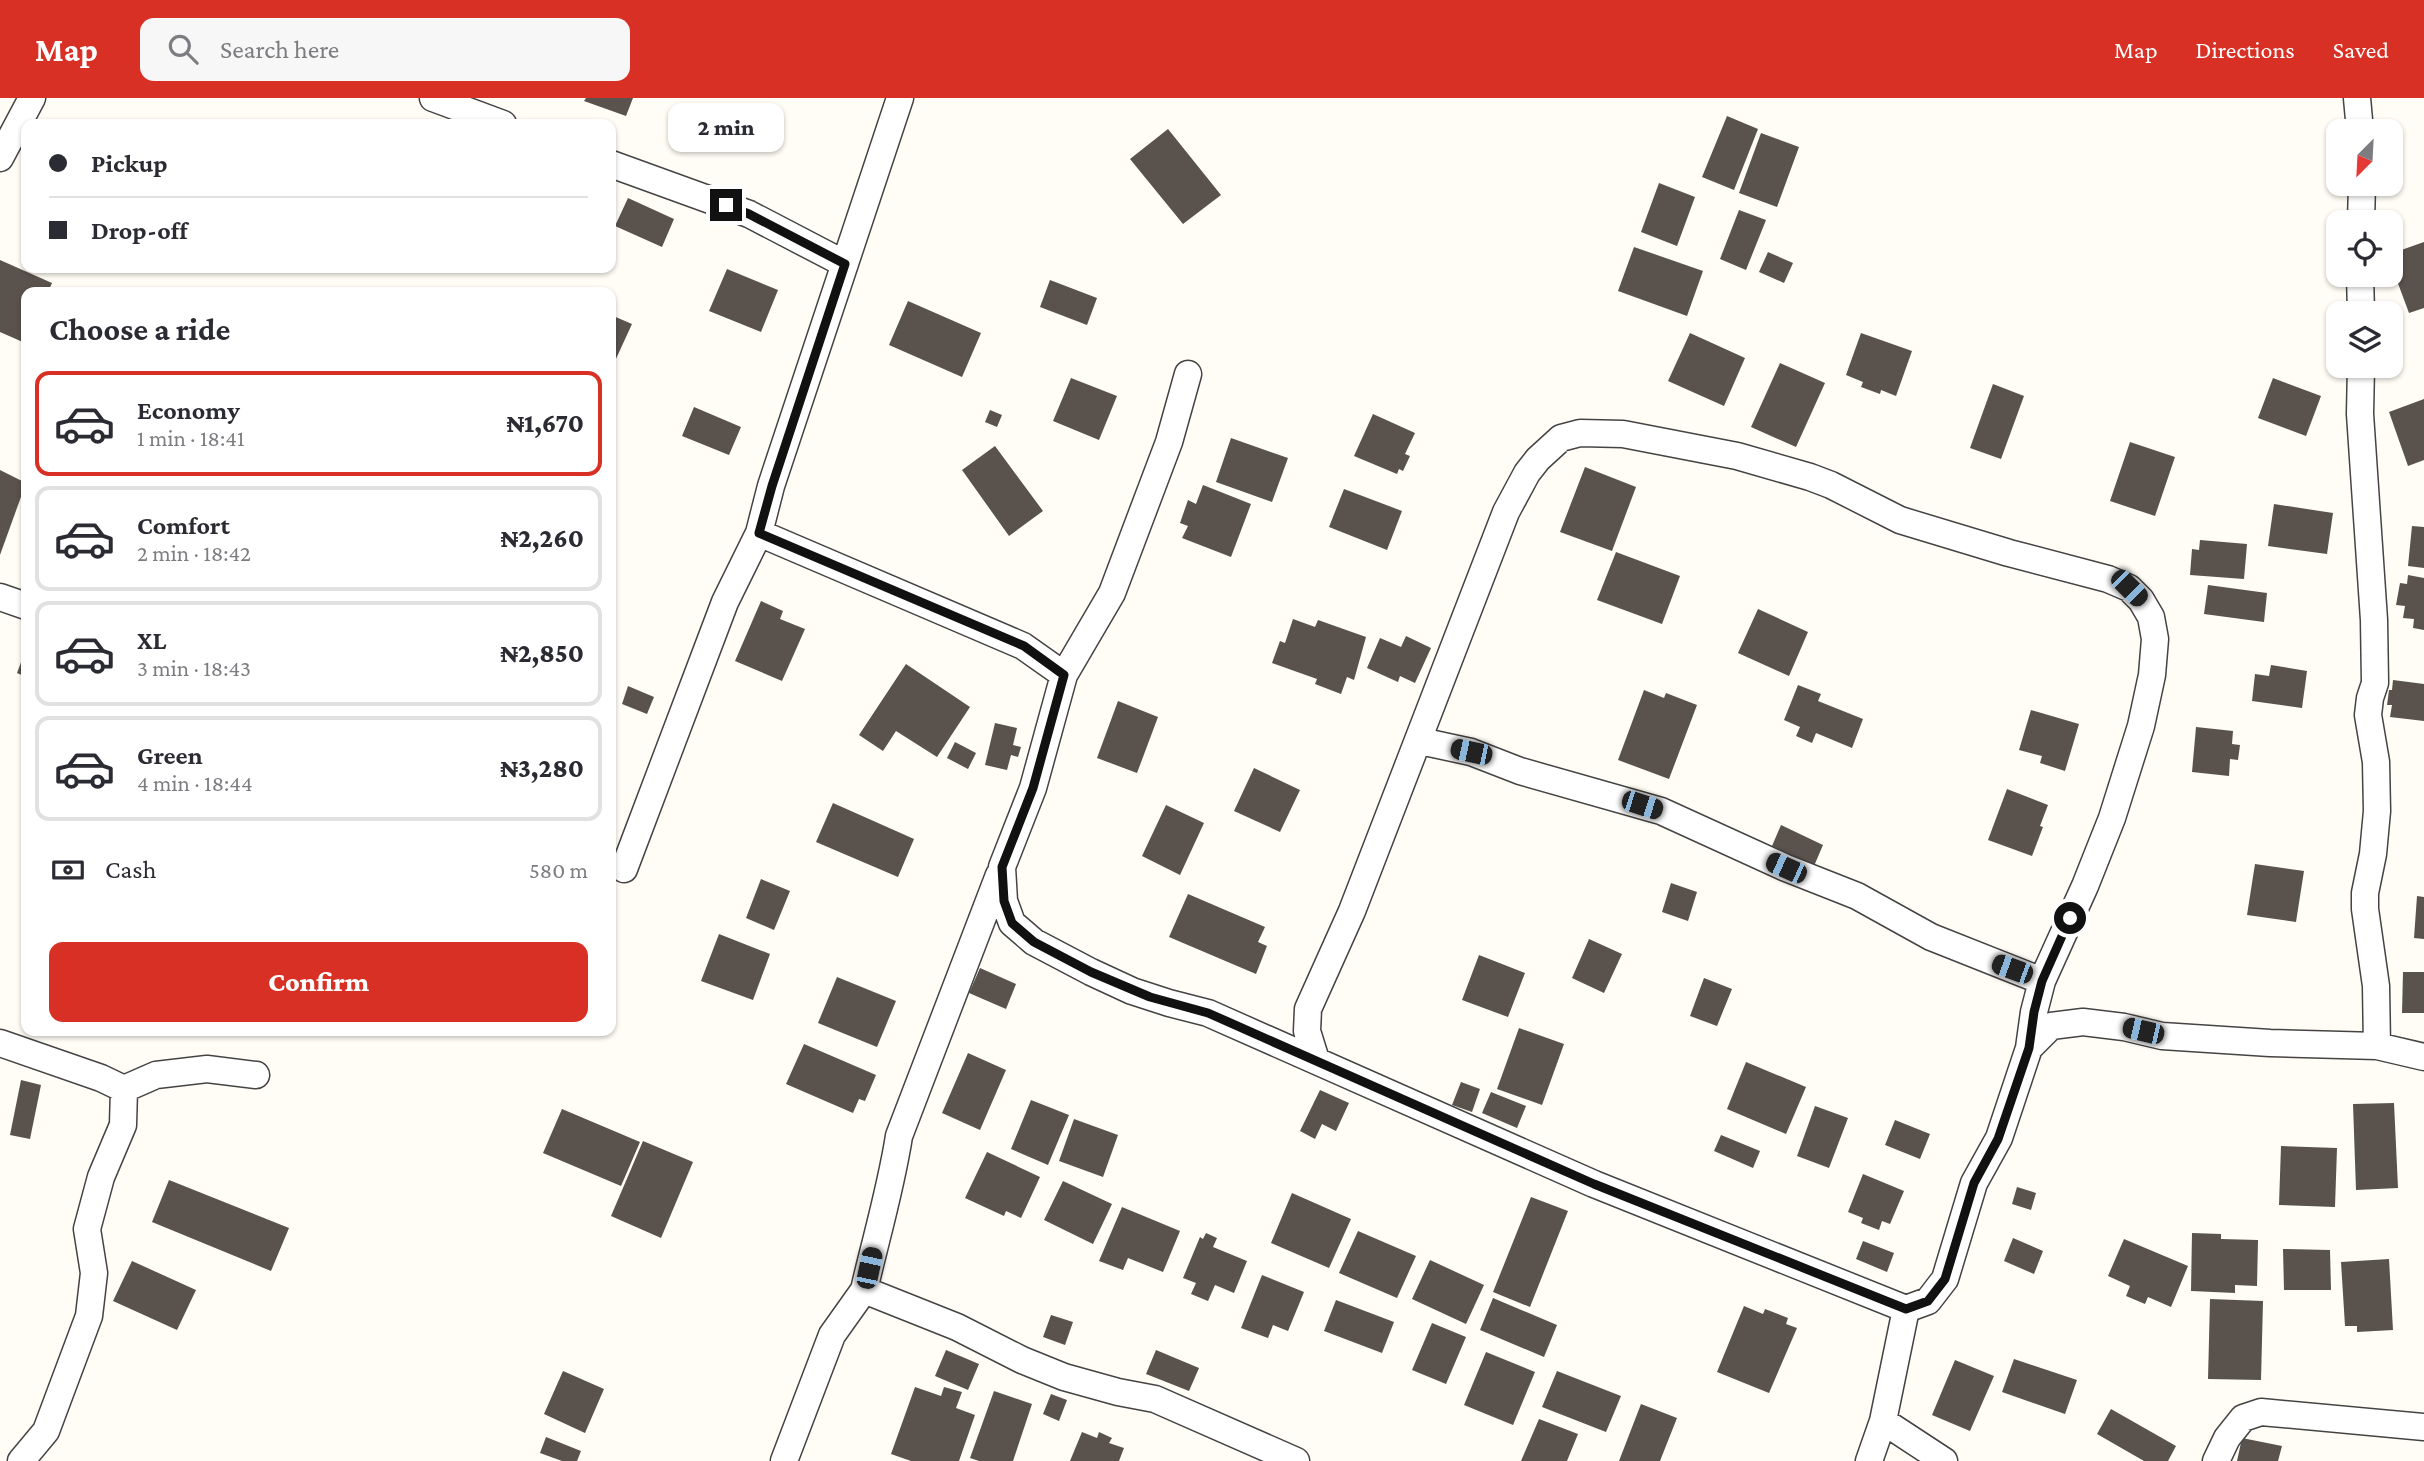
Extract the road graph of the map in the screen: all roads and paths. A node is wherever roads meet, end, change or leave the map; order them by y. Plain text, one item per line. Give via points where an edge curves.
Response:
1 (32, 98) edge
2 (433, 98) edge
3 (900, 98) edge
4 (2357, 98) edge
5 (490, 119) edge
6 (2359, 119) edge
7 (0, 158) edge
8 (616, 166) edge
9 (845, 264) junction
10 (1188, 374) dead end
11 (2361, 378) edge
12 (759, 533) junction
13 (0, 597) edge
14 (21, 604) edge
15 (1064, 675) junction
16 (1420, 741) junction
17 (1002, 867) junction
18 (624, 869) dead end
19 (2042, 981) junction
20 (0, 1043) edge
21 (2377, 1046) junction
22 (2029, 1048) junction
23 (2424, 1057) edge
24 (1316, 1060) junction
25 (256, 1075) dead end
26 (124, 1089) junction
27 (864, 1290) junction
28 (1906, 1309) junction
29 (1883, 1421) junction
30 (2424, 1427) edge
31 (21, 1461) edge
32 (784, 1461) edge
33 (1296, 1461) edge
34 (1869, 1461) edge
35 (1944, 1461) edge
36 (2216, 1461) edge

1 - 7 street
2 - 5 street
3 - 9 street
4 - 6 street
8 - 9 street via 749,214
9 - 12 street
10 - 15 street via 1169,442 1112,593
11 - 21 street via 2374,620 2375,683 2368,715 2376,762 2373,854 2365,909 2376,986
12 - 15 street via 1024,646
12 - 18 street via 725,602
13 - 14 street
15 - 17 street via 1033,788
16 - 19 street via 1471,752 1520,771 1661,811 1857,896 1931,937
16 - 19 street via 1506,512 1538,459 1561,438 1580,433 1623,434 1737,456 1831,485 1900,520 2108,579 2129,588 2151,617 2155,639 2152,675 2112,818
16 - 24 street via 1308,1009 1307,1031
17 - 24 street via 1004,901 1012,923 1034,942 1132,990 1208,1013
17 - 27 street via 899,1136
19 - 22 street
20 - 26 street
21 - 22 street via 2162,1035 2083,1022 2051,1026
21 - 23 street
22 - 28 street via 1998,1139 1974,1183 1945,1279 1928,1301
24 - 28 street via 1594,1184
25 - 26 street via 207,1069 156,1075
26 - 31 street via 123,1125 101,1177 87,1230 94,1273 89,1316 46,1431
27 - 32 street via 832,1335
27 - 33 street via 1064,1377 1155,1399
28 - 29 street
29 - 34 street
29 - 35 street
30 - 36 street via 2261,1412 2243,1418

